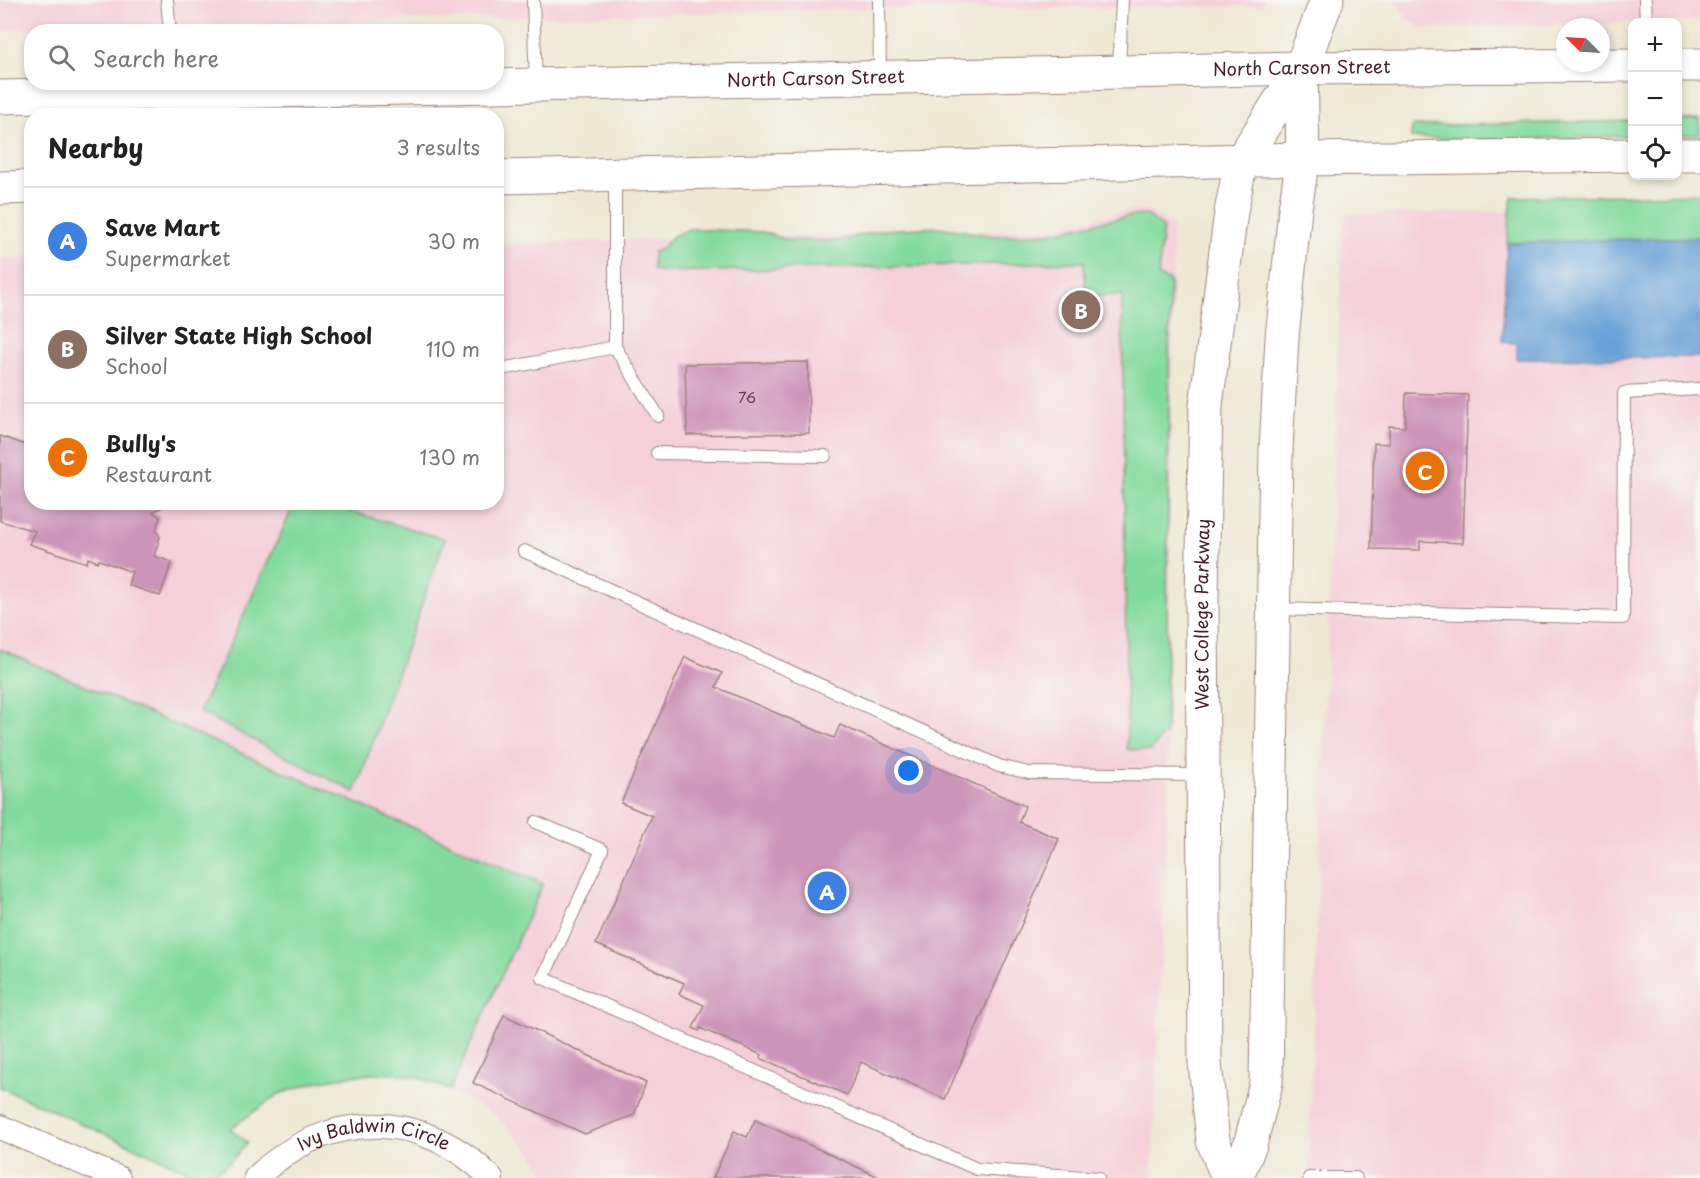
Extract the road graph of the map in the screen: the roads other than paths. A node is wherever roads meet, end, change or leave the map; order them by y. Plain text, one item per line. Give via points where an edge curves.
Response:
1 (167, 0) edge
2 (532, 0) edge
3 (879, 0) edge
4 (1122, 0) edge
5 (1327, 0) edge
6 (1645, 0) edge
7 (1646, 18) edge
8 (169, 24) edge
9 (1628, 65) edge
10 (1682, 65) edge
11 (1700, 65) edge
12 (1301, 68) junction
13 (1119, 72) junction
14 (880, 78) junction
15 (536, 86) junction
16 (504, 87) edge
17 (404, 90) edge
18 (173, 97) edge
19 (0, 98) edge
20 (1628, 155) edge
21 (1682, 155) edge
22 (1700, 155) edge
23 (1303, 159) junction
24 (1241, 161) junction
25 (615, 174) junction
26 (504, 177) edge
27 (24, 187) edge
28 (0, 188) edge
29 (615, 346) junction
30 (504, 368) edge
31 (1700, 389) edge
32 (658, 416) dead end
33 (657, 453) dead end
34 (825, 456) dead end
35 (524, 551) dead end
36 (1274, 609) junction
37 (1203, 776) junction
38 (536, 822) dead end
39 (0, 1127) edge
40 (118, 1178) edge
41 (256, 1178) edge
42 (491, 1178) edge
43 (1098, 1178) edge
44 (1228, 1178) edge
45 (1236, 1178) edge
46 (1309, 1178) edge
47 (1356, 1178) edge

1 - 8 lane
2 - 15 lane
3 - 14 lane
4 - 13 lane
5 - 12 main road, West College Parkway
6 - 7 lane
9 - 12 main road, North Carson Street
10 - 11 main road
12 - 13 main road, North Carson Street
12 - 23 main road, West College Parkway
12 - 24 main road, West College Parkway
13 - 14 main road, North Carson Street
14 - 15 main road, North Carson Street
15 - 16 main road, North Carson Street
17 - 18 main road, North Carson Street
18 - 19 main road, North Carson Street
20 - 23 main road
21 - 22 main road
23 - 24 main road
23 - 36 main road, West College Parkway via 1294,209 1282,338
24 - 25 main road
24 - 37 main road, West College Parkway via 1206,405
25 - 26 main road
25 - 29 lane
27 - 28 main road
29 - 30 lane
29 - 32 lane
31 - 36 lane via 1624,393 1623,618
33 - 34 lane
35 - 37 lane via 999,766 1029,773
36 - 45 main road, West College Parkway via 1266,1083 1250,1145
37 - 44 main road, West College Parkway via 1205,1063 1213,1141
38 - 43 lane via 602,850 543,978 977,1169
39 - 40 street
41 - 42 street, Ivy Baldwin Circle via 276,1158 312,1137 352,1126 394,1126 435,1137 471,1158
46 - 47 lane

